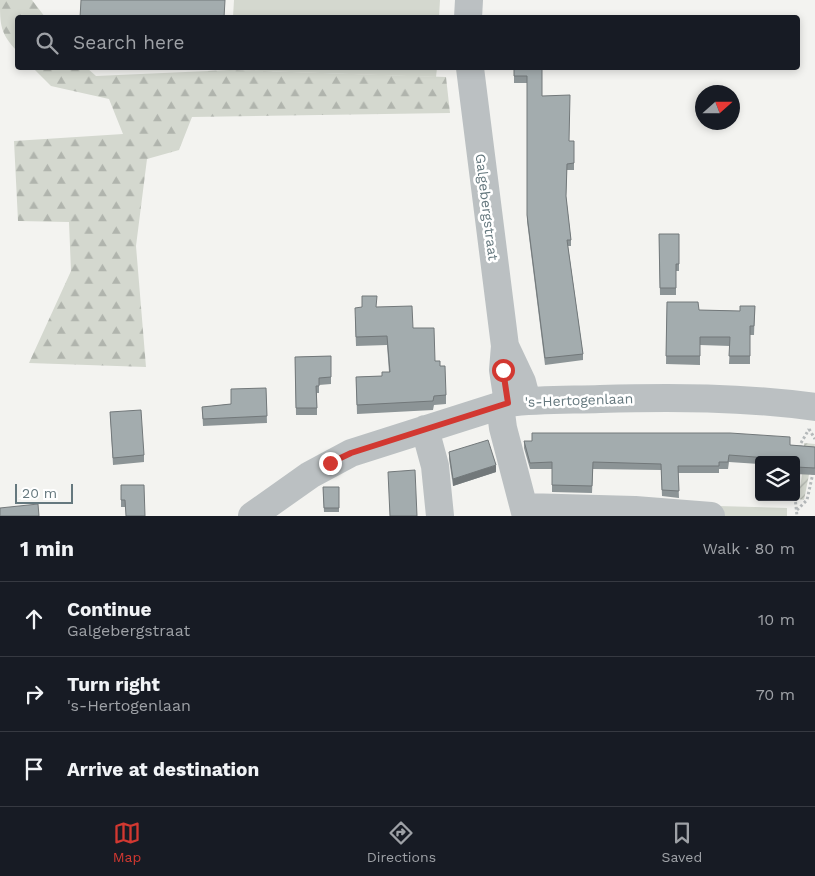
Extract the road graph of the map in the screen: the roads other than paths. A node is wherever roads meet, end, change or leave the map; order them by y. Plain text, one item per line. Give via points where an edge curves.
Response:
1 (469, 0) edge
2 (468, 15) edge
3 (470, 70) edge
4 (512, 403) junction
5 (812, 414) edge
6 (424, 429) junction
7 (525, 512) edge
8 (635, 513) edge
9 (252, 516) edge
10 (440, 516) edge
11 (711, 516) edge

1 - 2 street
3 - 4 street, Galgebergstraat via 505,346 522,382
4 - 5 street, 's-Hertogenlaan via 641,398 737,400
4 - 6 street, 's-Hertogenlaan
4 - 7 street, Galgebergstraat via 503,428
6 - 9 street, 's-Hertogenlaan via 351,453 310,475
6 - 10 street via 435,466
7 - 8 street
8 - 11 street

